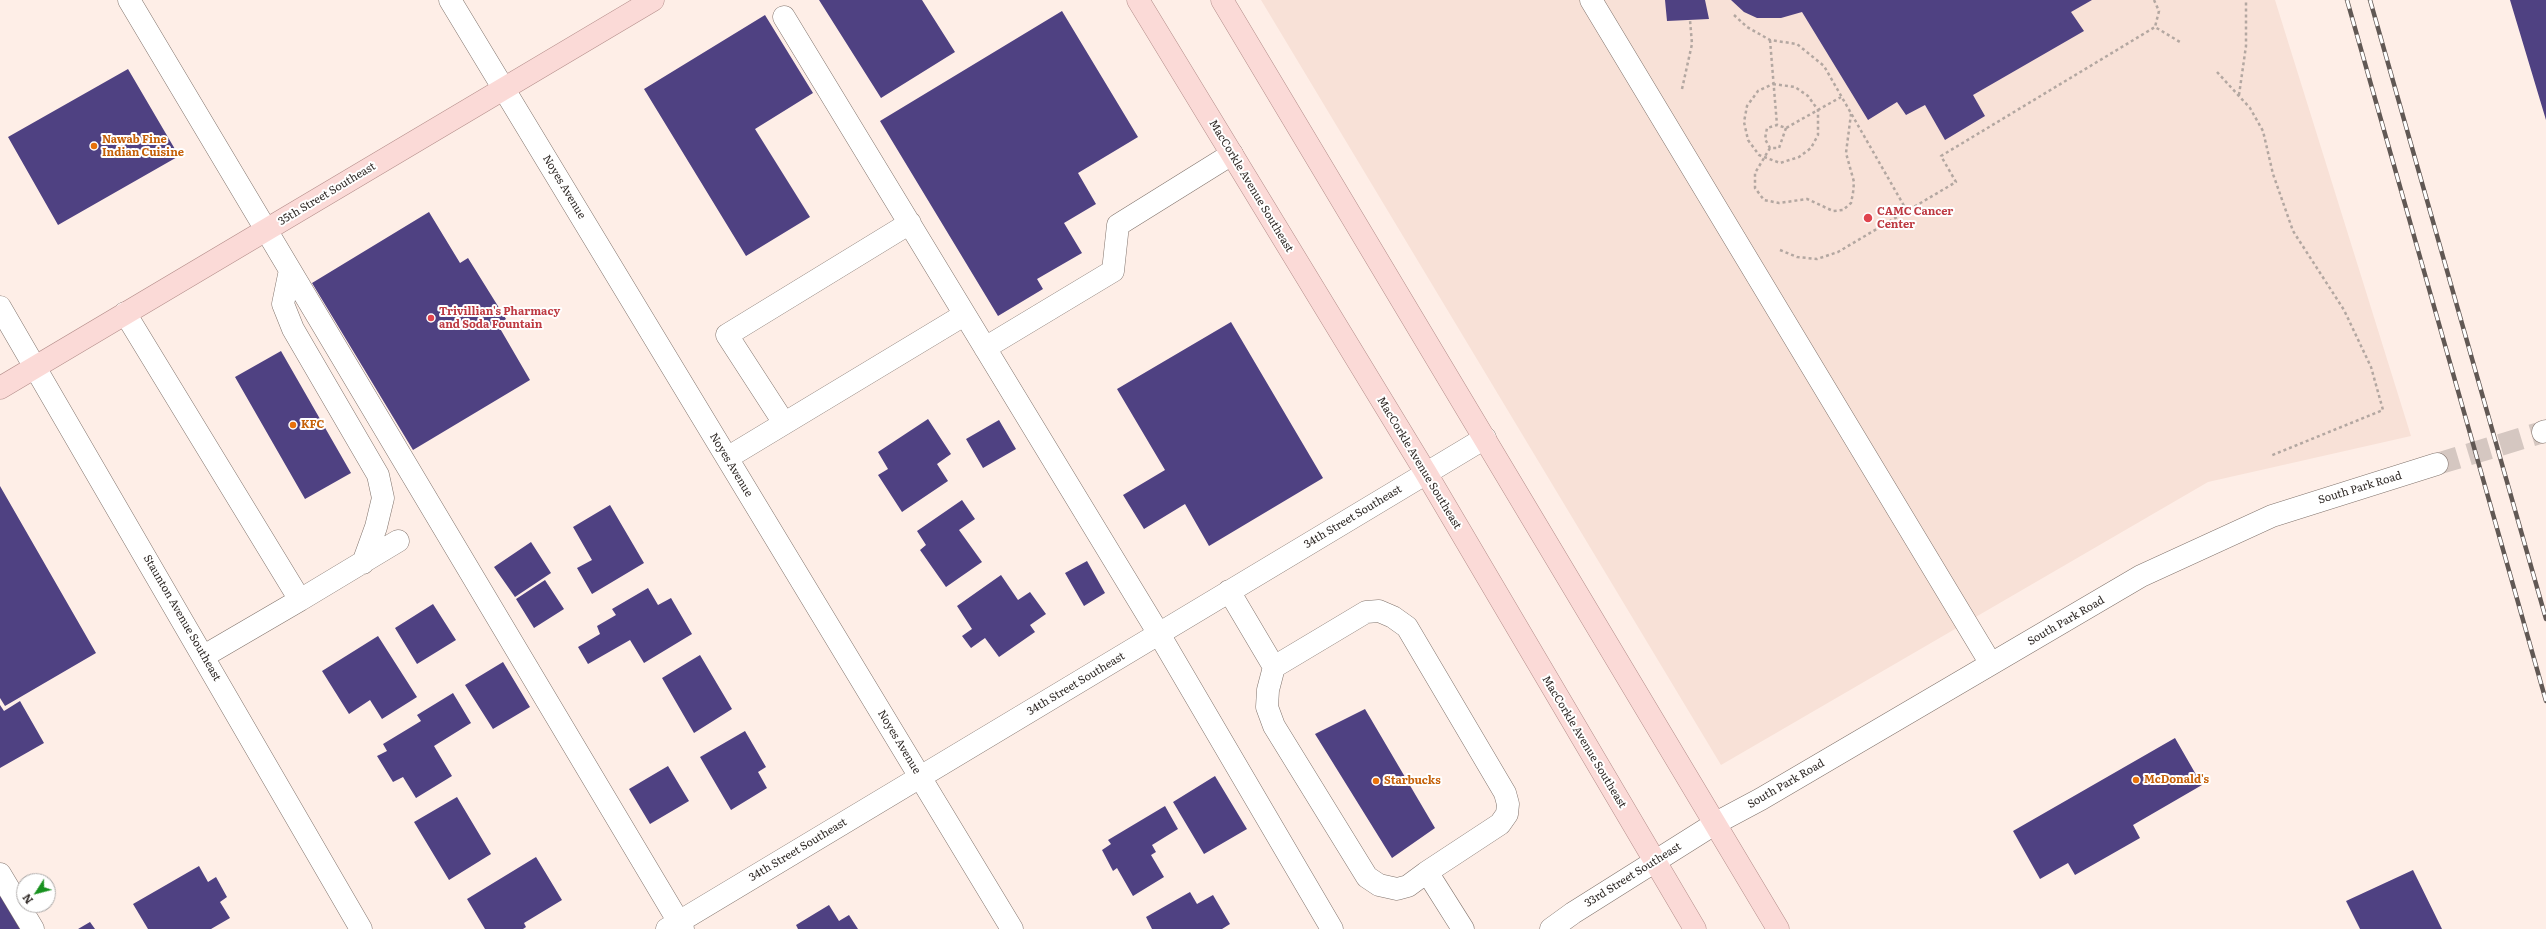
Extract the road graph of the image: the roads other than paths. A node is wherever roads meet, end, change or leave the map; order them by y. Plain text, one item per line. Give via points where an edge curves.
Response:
1 (130, 0) edge
2 (450, 0) edge
3 (653, 0) edge
4 (1138, 0) edge
5 (1222, 0) edge
6 (1591, 0) edge
7 (784, 17) dead end
8 (504, 89) junction
9 (1232, 154) junction
10 (910, 223) junction
11 (266, 230) junction
12 (290, 270) junction
13 (0, 307) edge
14 (125, 313) junction
15 (964, 316) junction
16 (985, 348) junction
17 (36, 366) junction
18 (0, 388) edge
19 (784, 423) junction
20 (1485, 438) junction
21 (728, 458) junction
22 (2437, 464) tunnel mouth
23 (1426, 473) junction
24 (398, 541) dead end
25 (363, 563) junction
26 (1229, 591) junction
27 (300, 600) junction
28 (1158, 634) junction
29 (204, 656) junction
30 (1991, 664) junction
31 (1274, 667) junction
32 (921, 777) junction
33 (1716, 823) junction
34 (1655, 861) junction
35 (1427, 872) junction
36 (0, 874) edge
37 (676, 927) edge
38 (33, 929) edge
39 (362, 929) edge
40 (1012, 929) edge
41 (1332, 929) edge
42 (1463, 929) edge
43 (1551, 929) edge
44 (1695, 929) edge
45 (1778, 929) edge

1 - 11 street
2 - 8 street, Noyes Avenue
3 - 8 main road, 35th Street Southeast
4 - 9 main road, MacCorkle Avenue Southeast
5 - 20 main road
6 - 30 street
7 - 10 street
8 - 11 main road, 35th Street Southeast
8 - 21 street, Noyes Avenue
9 - 16 street via 1118,225 1113,271
9 - 23 main road, MacCorkle Avenue Southeast
10 - 15 street
10 - 19 street via 727,335
11 - 12 street
11 - 14 main road, 35th Street Southeast
12 - 25 street via 283,304 292,329 378,475 383,498
12 - 37 street
13 - 17 street, Staunton Avenue Southeast
14 - 17 main road, 35th Street Southeast
14 - 27 street
15 - 16 street
15 - 19 street
16 - 28 street
17 - 18 main road, 35th Street Southeast
17 - 29 street, Staunton Avenue Southeast
19 - 21 street
20 - 23 street, 34th Street Southeast
20 - 33 main road
21 - 32 street, Noyes Avenue
22 - 30 street, South Park Road via 2272,516 2141,576
23 - 26 street, 34th Street Southeast
23 - 34 main road, MacCorkle Avenue Southeast
24 - 25 street
25 - 27 street
26 - 28 street, 34th Street Southeast
26 - 31 street
27 - 29 street
28 - 32 street, 34th Street Southeast
28 - 41 street
29 - 39 street, Staunton Avenue Southeast
30 - 33 street, South Park Road
31 - 35 street via 1267,707 1274,726 1367,877 1379,885 1397,888 1408,886
31 - 35 street via 1366,612 1379,611 1407,627 1505,794 1508,804 1507,814 1500,824
32 - 37 street, 34th Street Southeast
32 - 40 street, Noyes Avenue
33 - 34 street, 33rd Street Southeast
33 - 45 main road
34 - 43 street, 33rd Street Southeast
34 - 44 main road, MacCorkle Avenue Southeast
35 - 42 street
36 - 38 street

